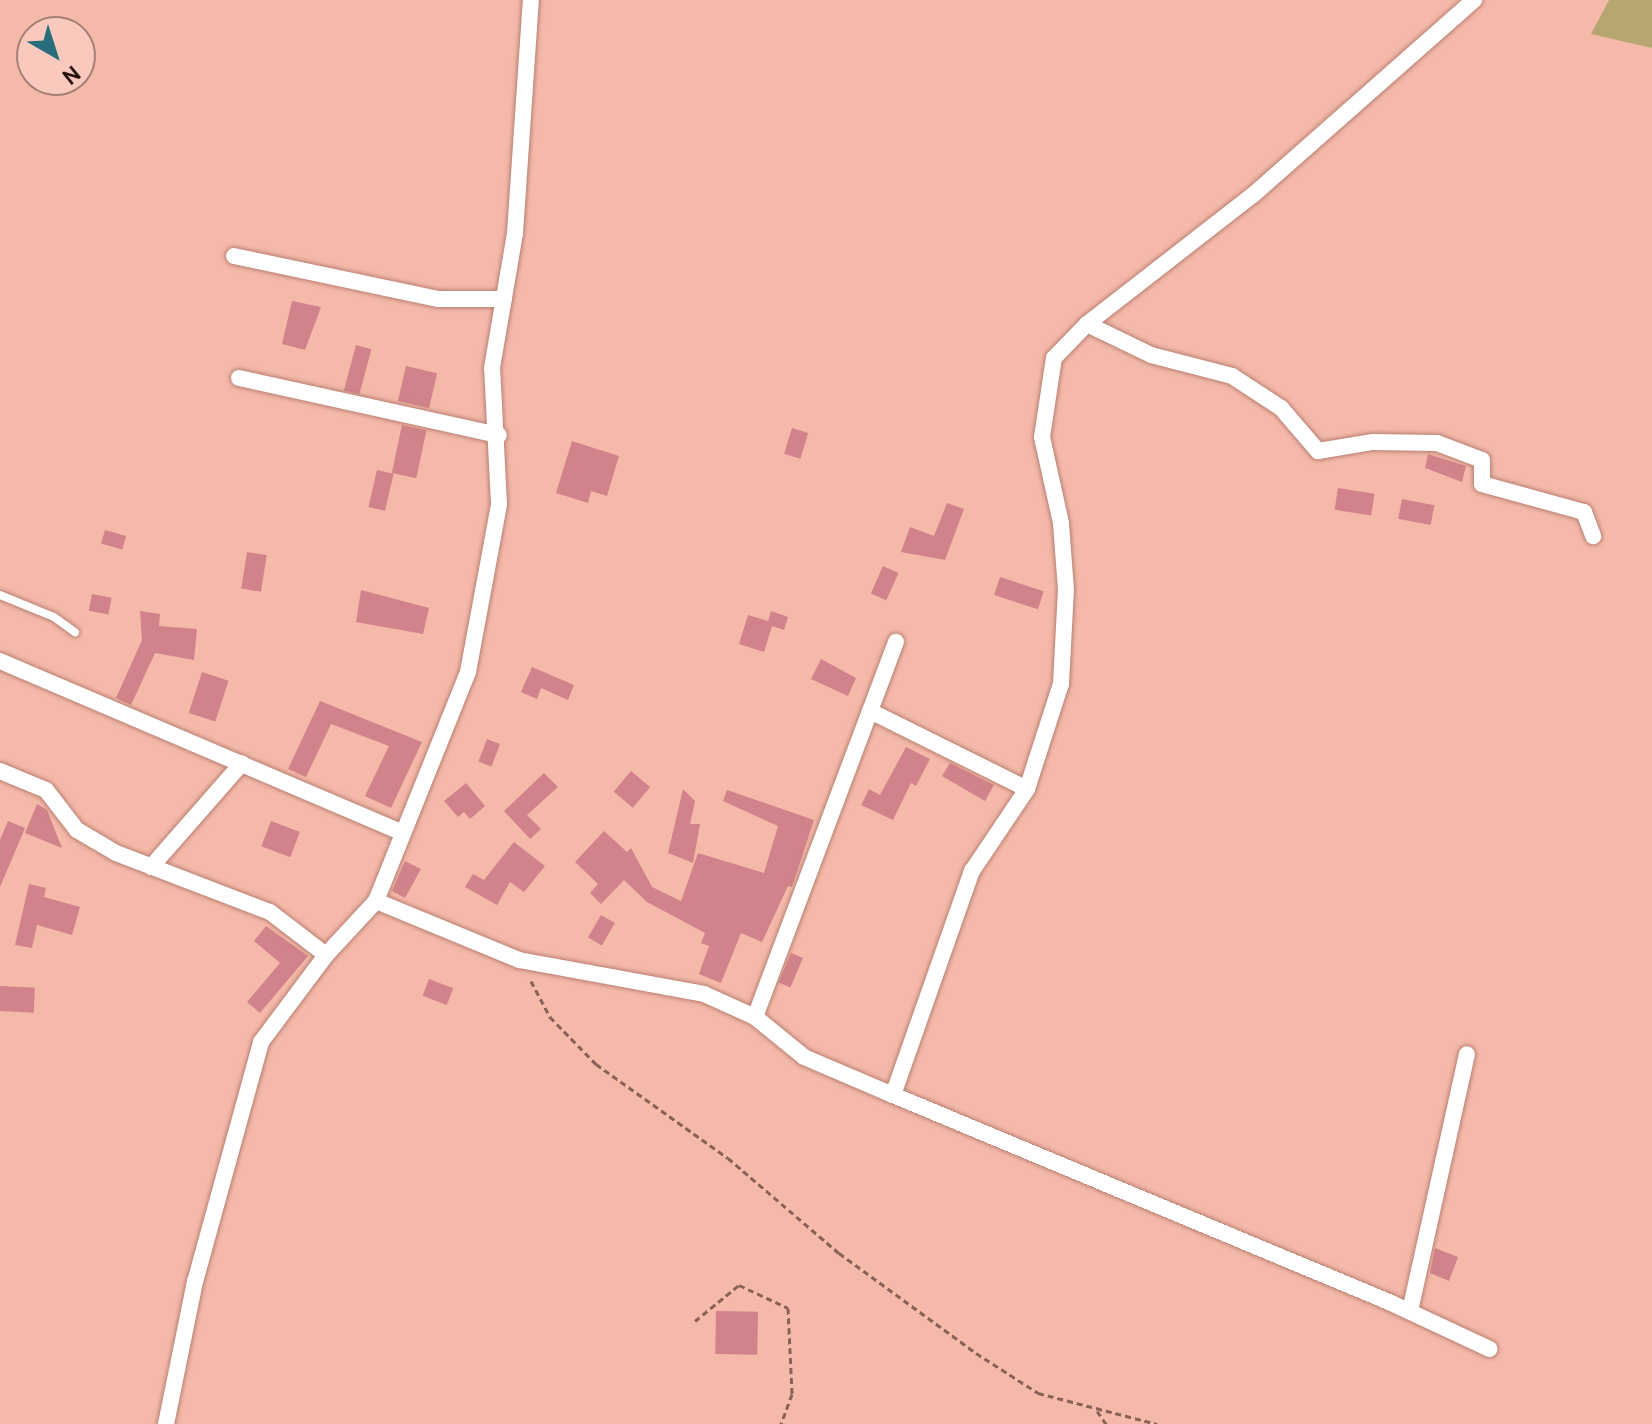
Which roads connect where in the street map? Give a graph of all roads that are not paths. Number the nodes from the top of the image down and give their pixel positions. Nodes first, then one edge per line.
1 (531, 0) edge
2 (1474, 0) edge
3 (234, 256) dead end
4 (504, 299) junction
5 (1087, 324) junction
6 (239, 378) dead end
7 (499, 435) junction
8 (1593, 536) dead end
9 (0, 595) edge
10 (75, 632) dead end
11 (896, 642) dead end
12 (0, 661) edge
13 (870, 711) junction
14 (242, 763) junction
15 (0, 771) edge
16 (1027, 789) junction
17 (403, 833) junction
18 (151, 867) junction
19 (376, 901) junction
20 (326, 955) junction
21 (755, 1017) junction
22 (1467, 1054) dead end
23 (893, 1095) junction
24 (1410, 1311) junction
25 (1490, 1349) dead end
26 (166, 1424) edge

1 - 4 street
2 - 5 street
3 - 4 street
4 - 7 street
5 - 8 street
5 - 16 street
6 - 7 street
7 - 17 street
9 - 10 lane
11 - 13 street
12 - 14 street
13 - 16 street
13 - 21 street
14 - 17 street
14 - 18 street
15 - 18 street
16 - 23 street
17 - 19 street
18 - 20 street
19 - 20 street
19 - 21 street
20 - 26 street
21 - 23 street
22 - 24 street
23 - 24 street
24 - 25 street

